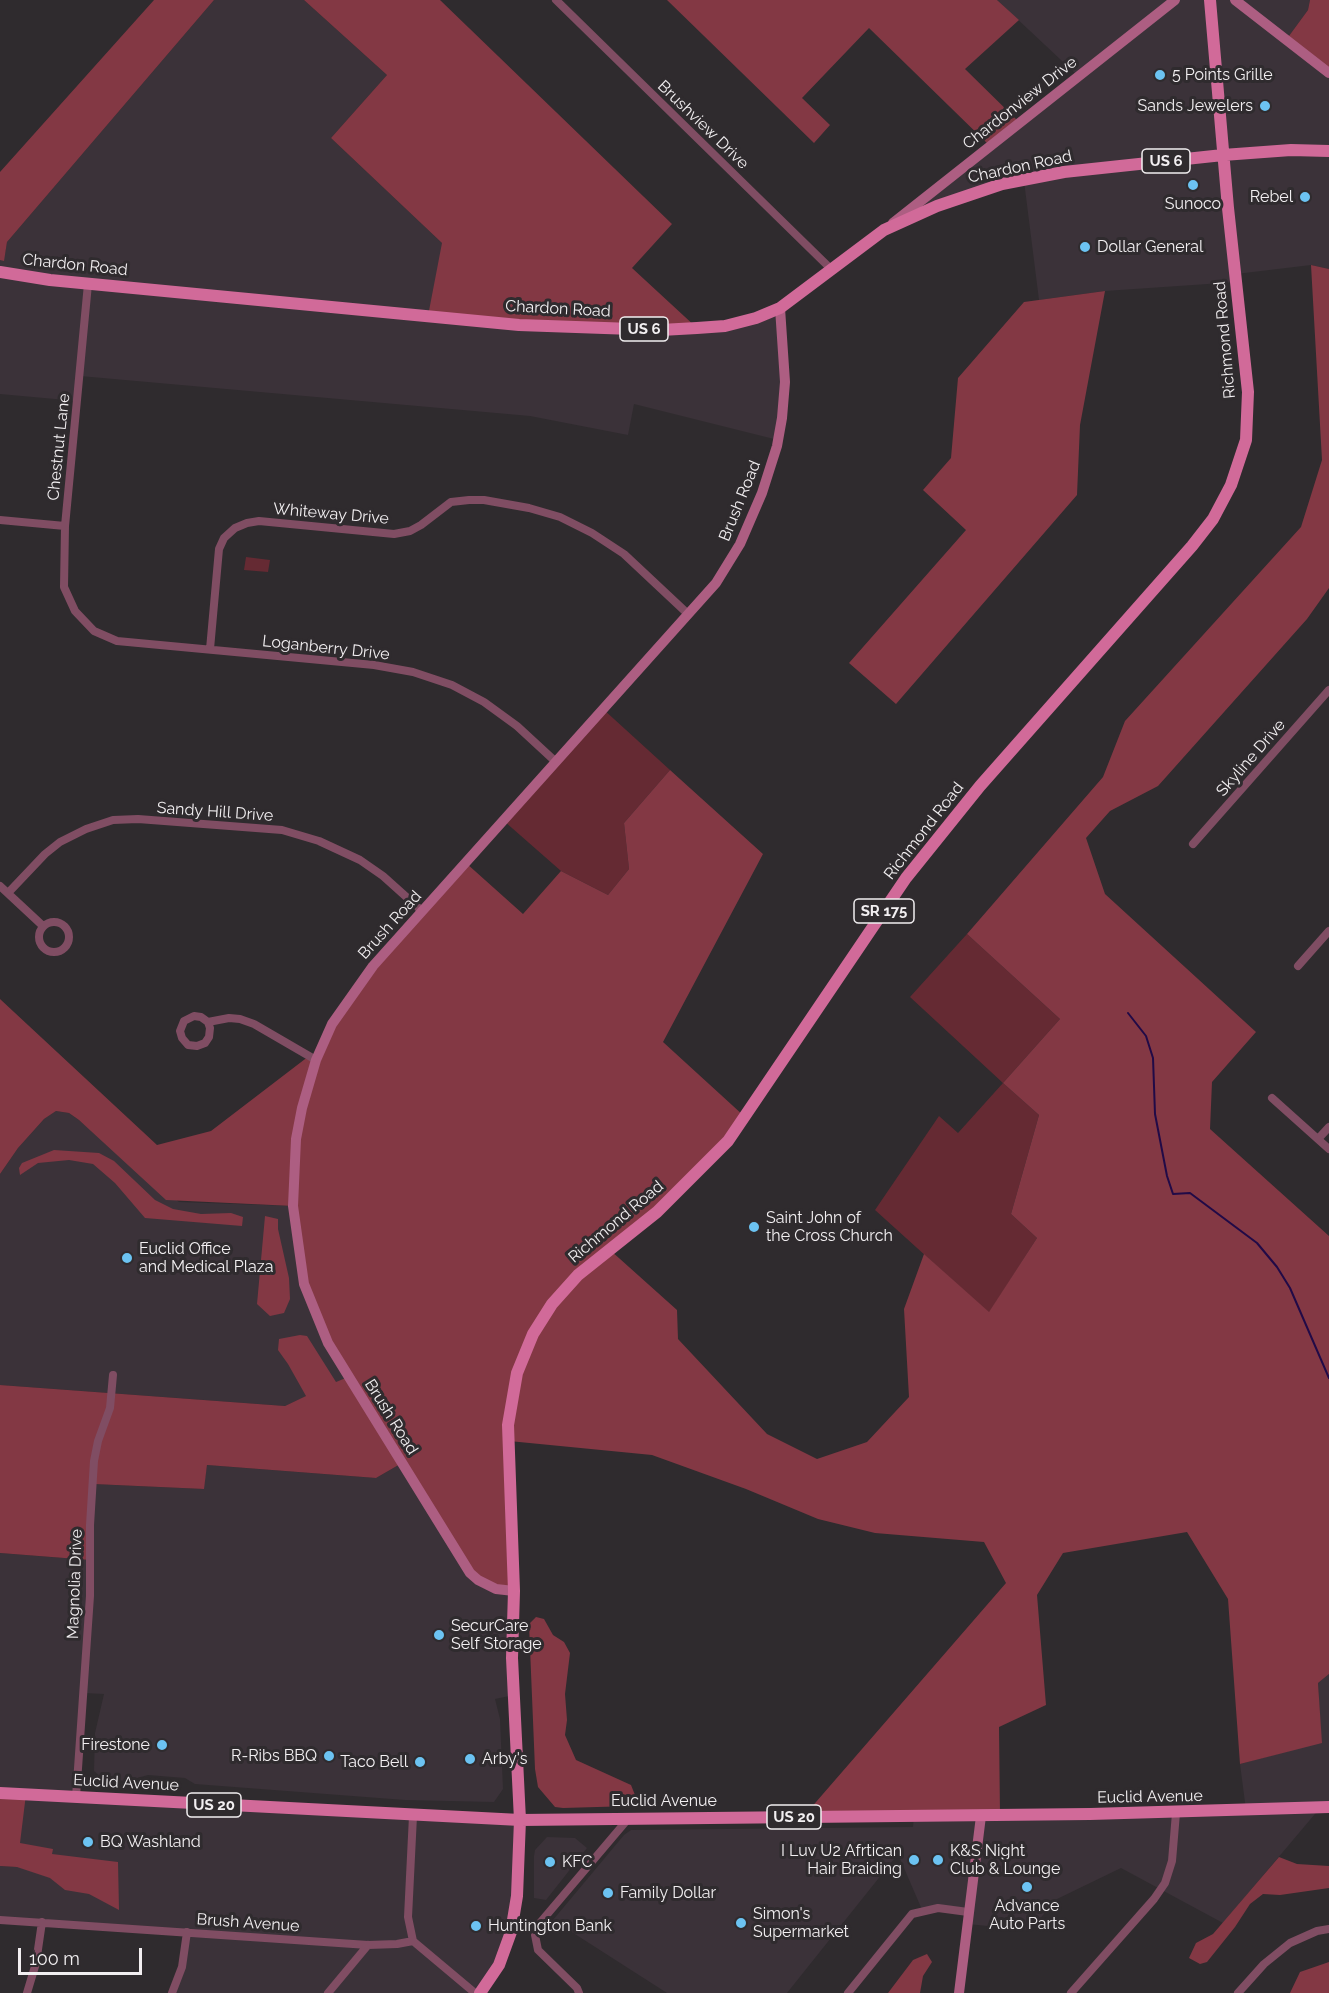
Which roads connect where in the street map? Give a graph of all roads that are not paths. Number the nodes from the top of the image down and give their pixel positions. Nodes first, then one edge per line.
1 (556, 0) edge
2 (1175, 0) edge
3 (1210, 0) edge
4 (1235, 0) edge
5 (1329, 73) edge
6 (1329, 151) edge
7 (1223, 155) junction
8 (884, 230) junction
9 (831, 269) junction
10 (0, 272) edge
11 (88, 284) junction
12 (780, 308) junction
13 (0, 520) edge
14 (65, 526) junction
15 (75, 611) joint
16 (688, 614) junction
17 (210, 649) junction
18 (1329, 690) edge
19 (556, 762) junction
20 (1193, 844) dead end
21 (0, 886) edge
22 (8, 893) junction
23 (422, 911) junction
24 (43, 926) junction
25 (1329, 931) edge
26 (1298, 966) dead end
27 (208, 1023) junction
28 (316, 1060) junction
29 (1272, 1098) dead end
30 (1329, 1127) edge
31 (1318, 1139) junction
32 (1329, 1149) edge
33 (113, 1375) dead end
34 (514, 1591) junction
35 (0, 1793) edge
36 (76, 1797) junction
37 (1329, 1807) edge
38 (1176, 1813) junction
39 (413, 1816) junction
40 (981, 1816) junction
41 (629, 1818) junction
42 (520, 1820) junction
43 (968, 1912) junction
44 (0, 1920) edge
45 (42, 1922) junction
46 (1329, 1929) edge
47 (187, 1932) junction
48 (413, 1941) junction
49 (368, 1945) junction
50 (27, 1993) edge
51 (172, 1993) edge
52 (328, 1993) edge
53 (475, 1993) edge
54 (480, 1993) edge
55 (579, 1993) edge
56 (848, 1993) edge
57 (959, 1993) edge
58 (1071, 1993) edge
59 (1238, 1993) edge

1 - 9 street, Brushview Drive
2 - 8 street, Chardonview Drive
3 - 7 main road, Richmond Road / SR 175
4 - 5 street
6 - 7 main road, Chardon Road / US 6
7 - 8 main road, Chardon Road / US 6
7 - 34 main road, Richmond Road / SR 175
8 - 9 main road, Chardon Road / US 6
9 - 12 main road, Chardon Road / US 6
10 - 11 main road, Chardon Road / US 6
11 - 12 main road, Chardon Road / US 6
11 - 14 street, Chestnut Lane
12 - 16 street, Brush Road
13 - 14 street
14 - 15 street, Chestnut Lane
15 - 17 street, Loganberry Drive
16 - 17 street, Whiteway Drive
16 - 19 street, Brush Road
17 - 19 street, Loganberry Drive
18 - 20 street, Skyline Drive
19 - 23 street, Brush Road
21 - 22 street
22 - 23 street, Sandy Hill Drive
22 - 24 street
23 - 28 street, Brush Road
24 - 24 street
25 - 26 street
27 - 27 street
27 - 28 street
28 - 34 street, Brush Road
29 - 31 street
30 - 31 street
31 - 32 street
33 - 36 street, Magnolia Drive
34 - 42 main road, Richmond Road / SR 175
35 - 36 main road, Euclid Avenue / US 20
36 - 39 main road, Euclid Avenue / US 20
37 - 38 main road, Euclid Avenue / US 20
38 - 40 main road, Euclid Avenue / US 20
38 - 58 street
39 - 42 main road, Euclid Avenue / US 20
39 - 48 street
40 - 41 main road, Euclid Avenue / US 20
40 - 43 street
41 - 42 main road, Euclid Avenue / US 20
41 - 55 street
42 - 54 main road, SR 175
43 - 56 street
43 - 57 street
44 - 45 street, Brush Avenue
45 - 47 street, Brush Avenue
45 - 50 street
46 - 59 street
47 - 49 street, Brush Avenue
47 - 51 street
48 - 49 street, Brush Avenue
48 - 53 street
49 - 52 street

